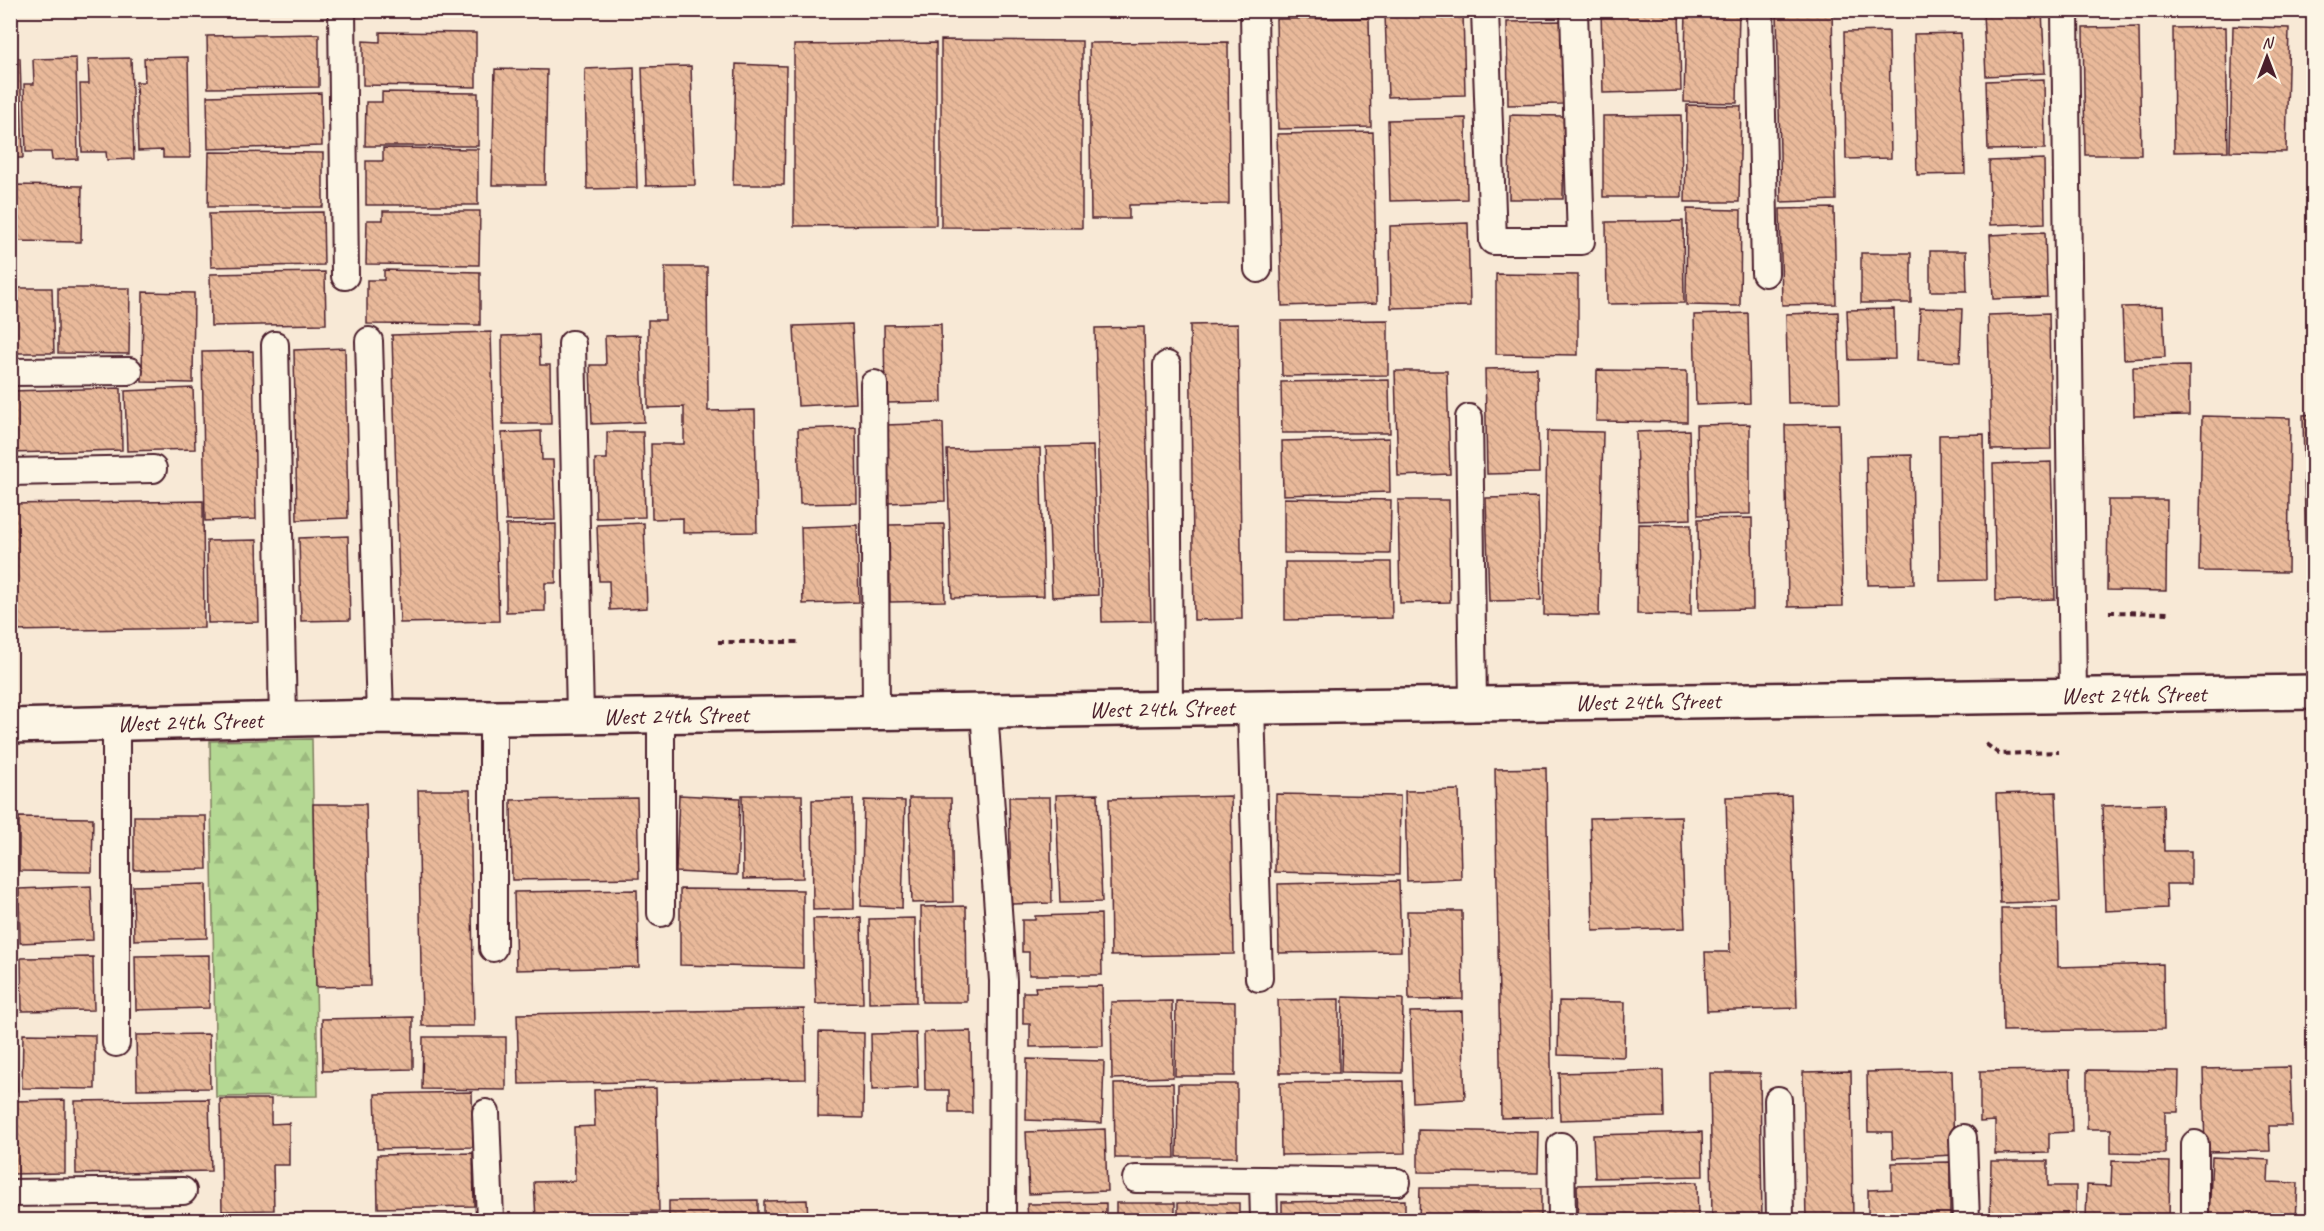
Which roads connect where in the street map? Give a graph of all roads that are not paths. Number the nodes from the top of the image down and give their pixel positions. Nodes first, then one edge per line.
1 (342, 10) edge
2 (1254, 10) edge
3 (1485, 10) edge
4 (1574, 10) edge
5 (1760, 10) edge
6 (2065, 10) edge
7 (1258, 269) dead end
8 (1765, 273) dead end
9 (345, 276) dead end
10 (369, 341) dead end
11 (572, 344) dead end
12 (274, 345) dead end
13 (1167, 364) dead end
14 (129, 370) dead end
15 (10, 372) edge
16 (874, 384) dead end
17 (1469, 418) dead end
18 (153, 469) dead end
19 (10, 472) edge
20 (2313, 692) edge
21 (2073, 695) junction
22 (1473, 703) junction
23 (1251, 706) junction
24 (1169, 707) junction
25 (984, 710) junction
26 (876, 711) junction
27 (661, 715) junction
28 (580, 716) junction
29 (380, 717) junction
30 (493, 718) junction
31 (283, 719) junction
32 (116, 724) junction
33 (10, 726) edge
34 (661, 913) dead end
35 (493, 948) dead end
36 (1259, 978) dead end
37 (116, 1043) dead end
38 (1778, 1100) dead end
39 (486, 1113) dead end
40 (1963, 1138) dead end
41 (2195, 1143) dead end
42 (1561, 1146) dead end
43 (1136, 1179) dead end
44 (1263, 1180) junction
45 (1397, 1182) dead end
46 (183, 1191) dead end
47 (10, 1193) edge
48 (490, 1221) edge
49 (1002, 1221) edge
50 (1264, 1221) edge
51 (1562, 1221) edge
52 (1780, 1221) edge
53 (1966, 1221) edge
54 (2195, 1221) edge

1 - 9 lane
2 - 7 lane
3 - 4 lane
5 - 8 lane
6 - 21 lane
10 - 29 lane
11 - 28 lane
12 - 31 lane
13 - 24 lane
14 - 15 lane
16 - 26 lane
17 - 22 lane
18 - 19 lane
20 - 21 street, West 24th Street
21 - 22 street, West 24th Street
22 - 23 street, West 24th Street
23 - 24 street, West 24th Street
23 - 36 lane
24 - 25 street, West 24th Street
25 - 26 street, West 24th Street
25 - 49 lane
26 - 27 street, West 24th Street
27 - 28 street, West 24th Street
27 - 34 lane
28 - 30 street, West 24th Street
29 - 30 street, West 24th Street
29 - 31 street, West 24th Street
30 - 35 lane
31 - 32 street, West 24th Street
32 - 33 street, West 24th Street
32 - 37 lane
38 - 52 lane
39 - 48 lane
40 - 53 lane
41 - 54 lane
42 - 51 lane
43 - 44 lane
44 - 45 lane
44 - 50 lane
46 - 47 lane

